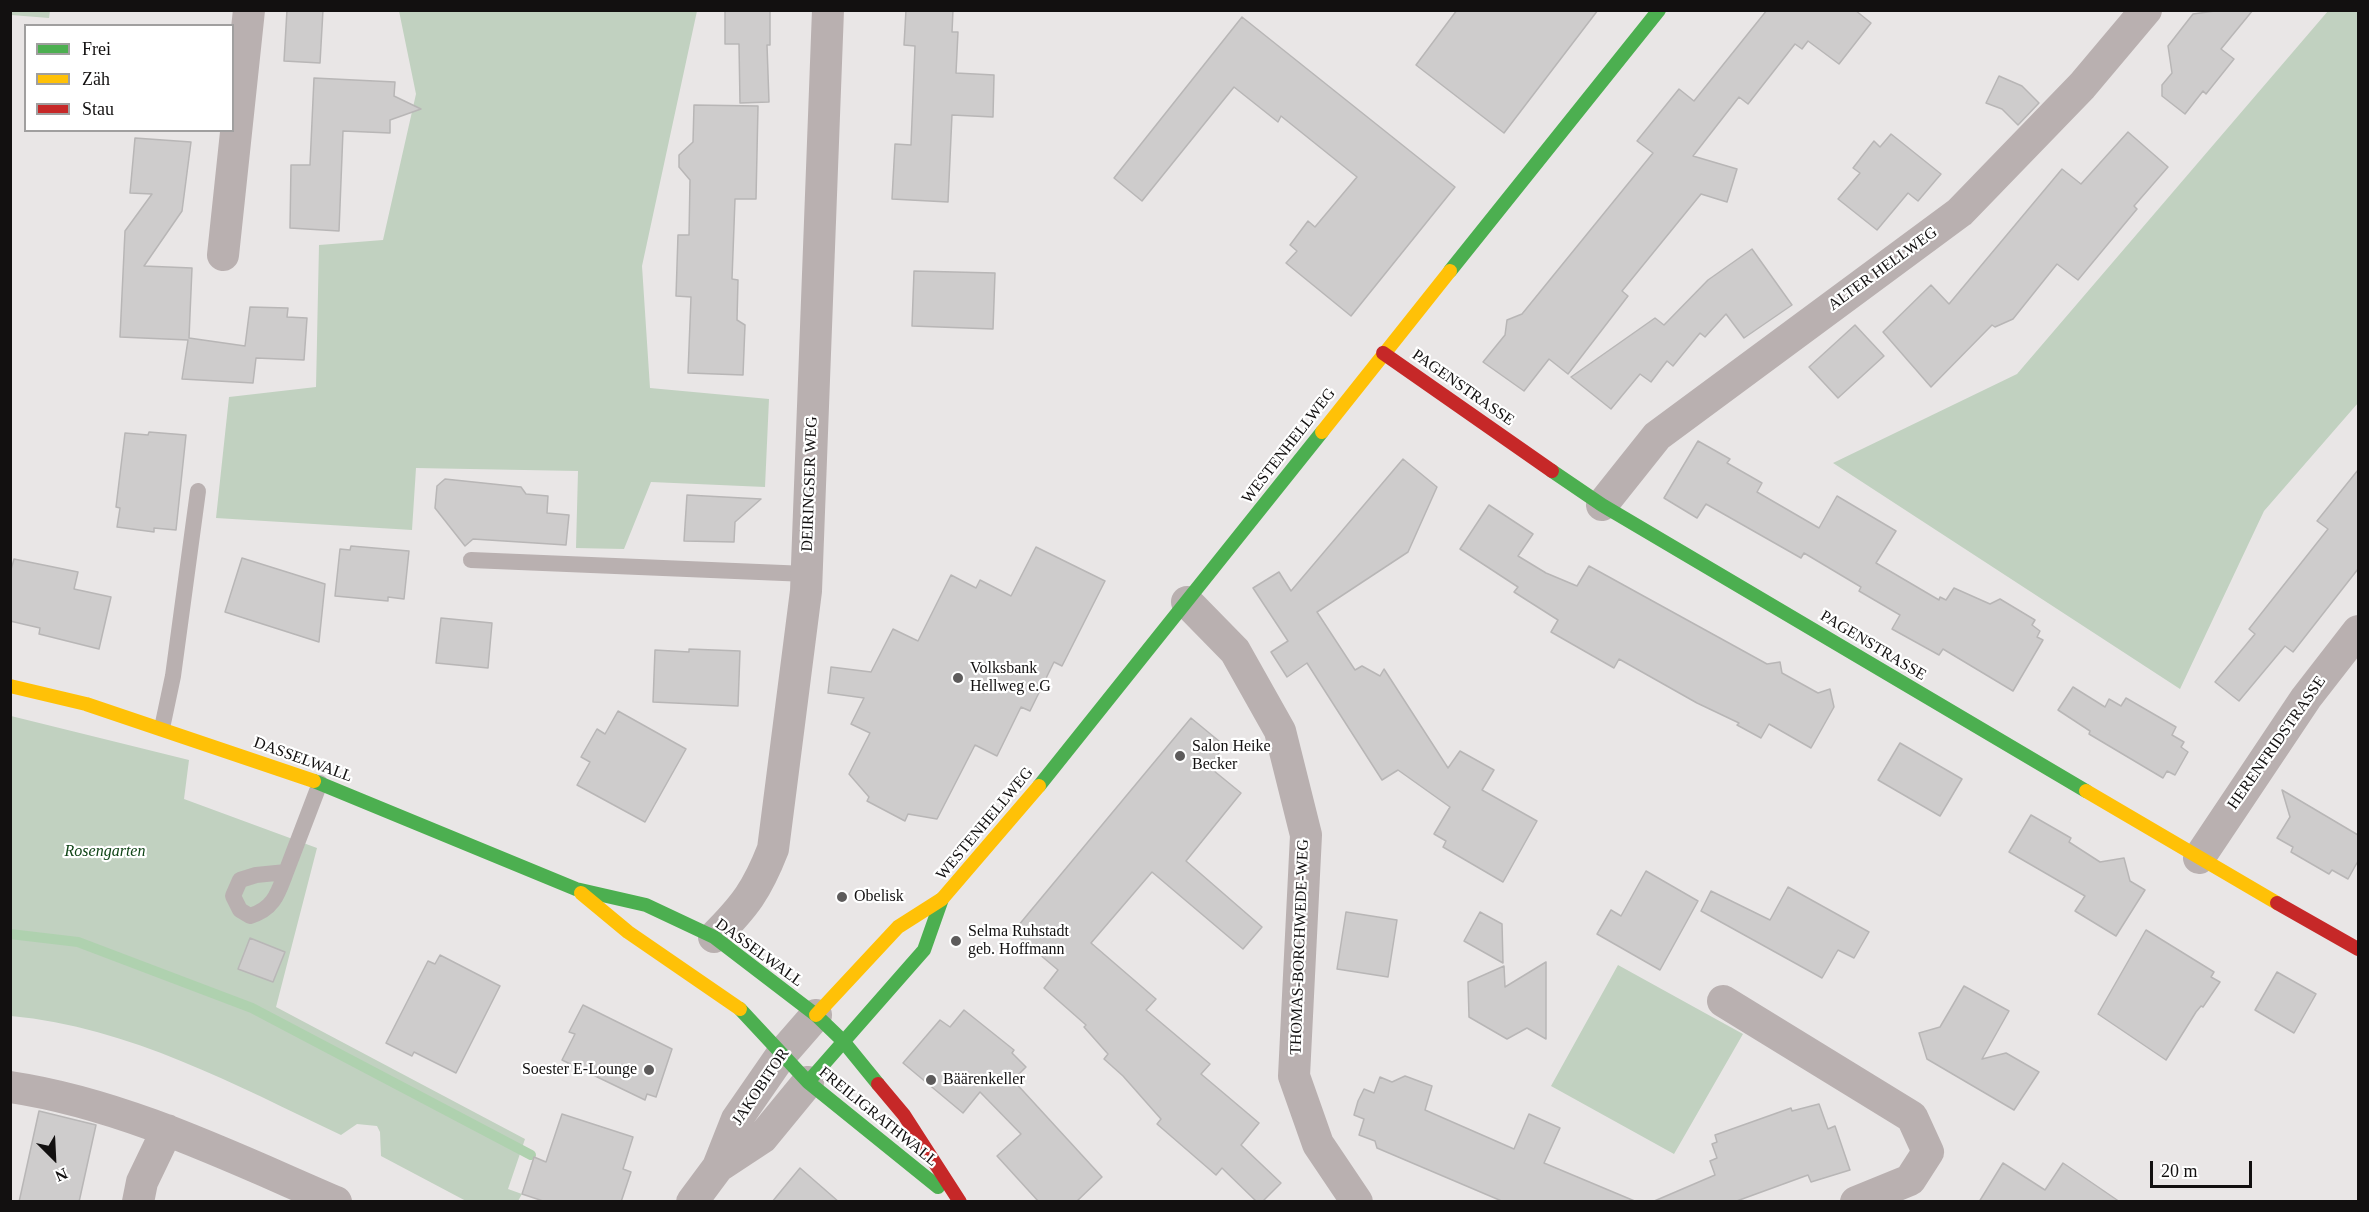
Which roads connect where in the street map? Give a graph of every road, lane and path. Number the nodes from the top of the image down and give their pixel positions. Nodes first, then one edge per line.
1 (249, 10) edge
2 (828, 10) edge
3 (1659, 10) edge
4 (2146, 10) edge
5 (223, 255) dead end
6 (1383, 353) junction
7 (198, 491) dead end
8 (1602, 505) junction
9 (471, 560) dead end
10 (807, 574) junction
11 (1188, 602) junction
12 (2358, 631) edge
13 (10, 686) edge
14 (162, 728) junction
15 (320, 783) junction
16 (2199, 858) junction
17 (286, 872) dead end
18 (576, 889) junction
19 (942, 900) junction
20 (714, 937) junction
21 (2358, 949) edge
22 (1723, 1001) dead end
23 (816, 1015) junction
24 (843, 1041) junction
25 (782, 1054) junction
26 (808, 1082) junction
27 (10, 1087) edge
28 (167, 1130) junction
29 (717, 1167) junction
30 (138, 1202) edge
31 (336, 1202) edge
32 (692, 1202) edge
33 (958, 1202) edge
34 (1357, 1202) edge
35 (1856, 1202) edge

1 - 5 street
2 - 10 street, DEIRINGSER WEG
3 - 6 street, WESTENHELLWEG
4 - 8 street, ALTER HELLWEG
6 - 8 street, PAGENSTRASSE
6 - 11 street, WESTENHELLWEG
7 - 14 lane
8 - 16 street, PAGENSTRASSE
9 - 10 lane
10 - 20 street, DEIRINGSER WEG
11 - 19 street, WESTENHELLWEG
11 - 34 street, THOMAS-BORCHWEDE-WEG
12 - 16 street, HERENFRIDSTRASSE
13 - 14 street, DASSELWALL
14 - 15 street, DASSELWALL
15 - 17 lane
15 - 18 street, DASSELWALL
16 - 21 street, PAGENSTRASSE
18 - 20 street, DASSELWALL
18 - 25 street, DASSELWALL
19 - 23 street, WESTENHELLWEG
19 - 24 street, WESTENHELLWEG
20 - 23 street, DASSELWALL
22 - 35 street
23 - 24 street, DASSELWALL
23 - 25 street, JAKOBITOR
24 - 26 street, WESTENHELLWEG
24 - 33 street, FREILIGRATHWALL
25 - 26 street, FREILIGRATHWALL
25 - 29 street, JAKOBITOR
26 - 29 street, JAKOBITOR
26 - 33 street, FREILIGRATHWALL
27 - 28 street
28 - 30 street
28 - 31 street
29 - 32 street, JAKOBITOR

